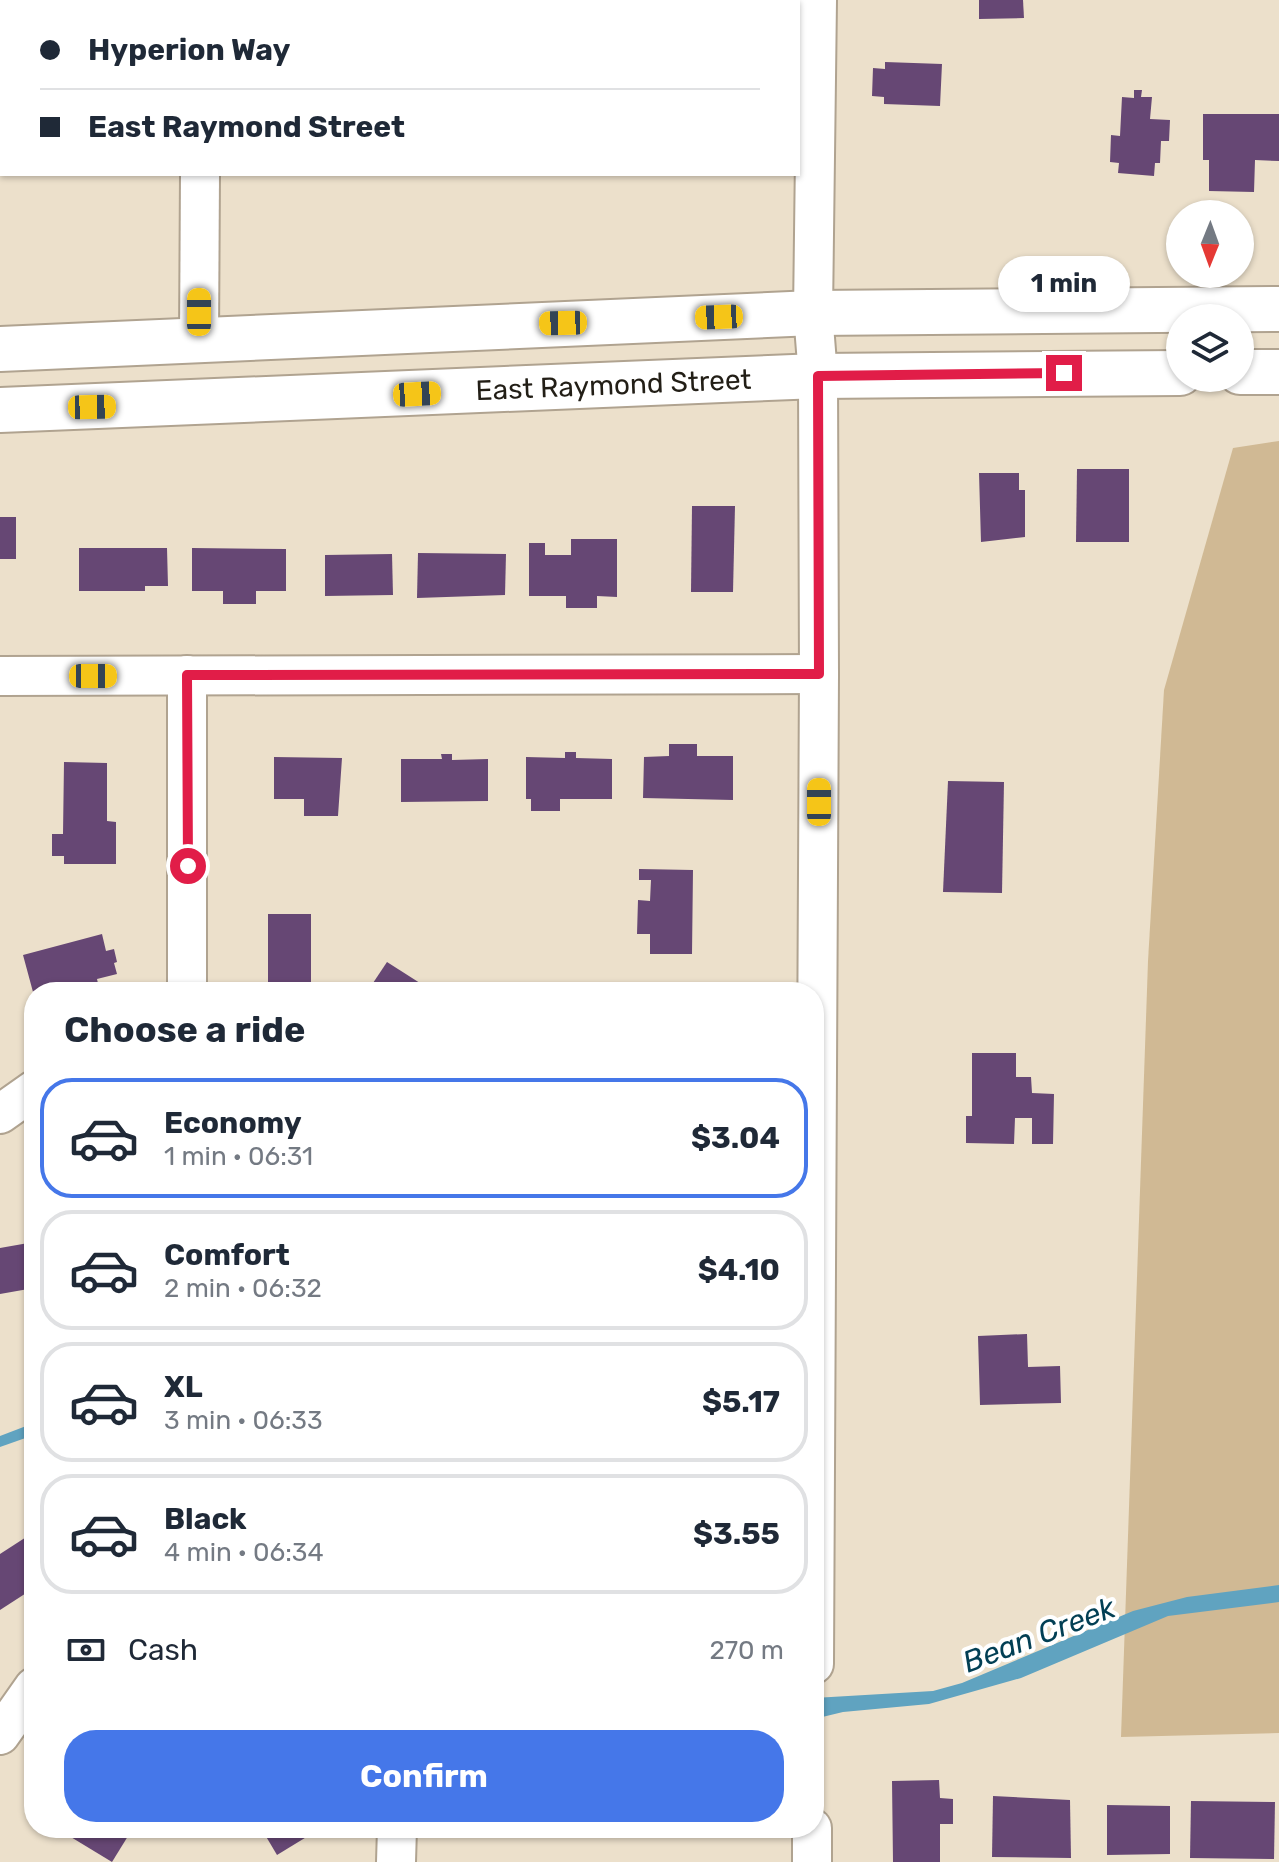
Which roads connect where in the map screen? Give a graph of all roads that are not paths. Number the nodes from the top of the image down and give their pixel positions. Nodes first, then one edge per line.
1 (817, 0) edge
2 (200, 176) edge
3 (1279, 309) edge
4 (813, 313) junction
5 (199, 340) junction
6 (0, 349) edge
7 (1254, 372) edge
8 (1279, 372) edge
9 (1166, 373) edge
10 (818, 376) junction
11 (0, 410) edge
12 (819, 674) junction
13 (187, 675) junction
14 (0, 676) edge
15 (187, 982) edge
16 (817, 982) edge
17 (24, 1097) edge
18 (0, 1114) edge
19 (24, 1701) edge
20 (0, 1735) edge
21 (397, 1838) edge
22 (812, 1838) edge
23 (396, 1862) edge
24 (812, 1862) edge

1 - 4 street
2 - 5 street
3 - 4 main road
4 - 5 main road
4 - 10 street
5 - 6 main road
7 - 8 main road
9 - 10 main road, East Raymond Street
10 - 11 main road, East Raymond Street
10 - 12 street
12 - 13 street
12 - 16 street
13 - 14 street
13 - 15 street
17 - 18 street
19 - 20 street
21 - 23 street
22 - 24 street

